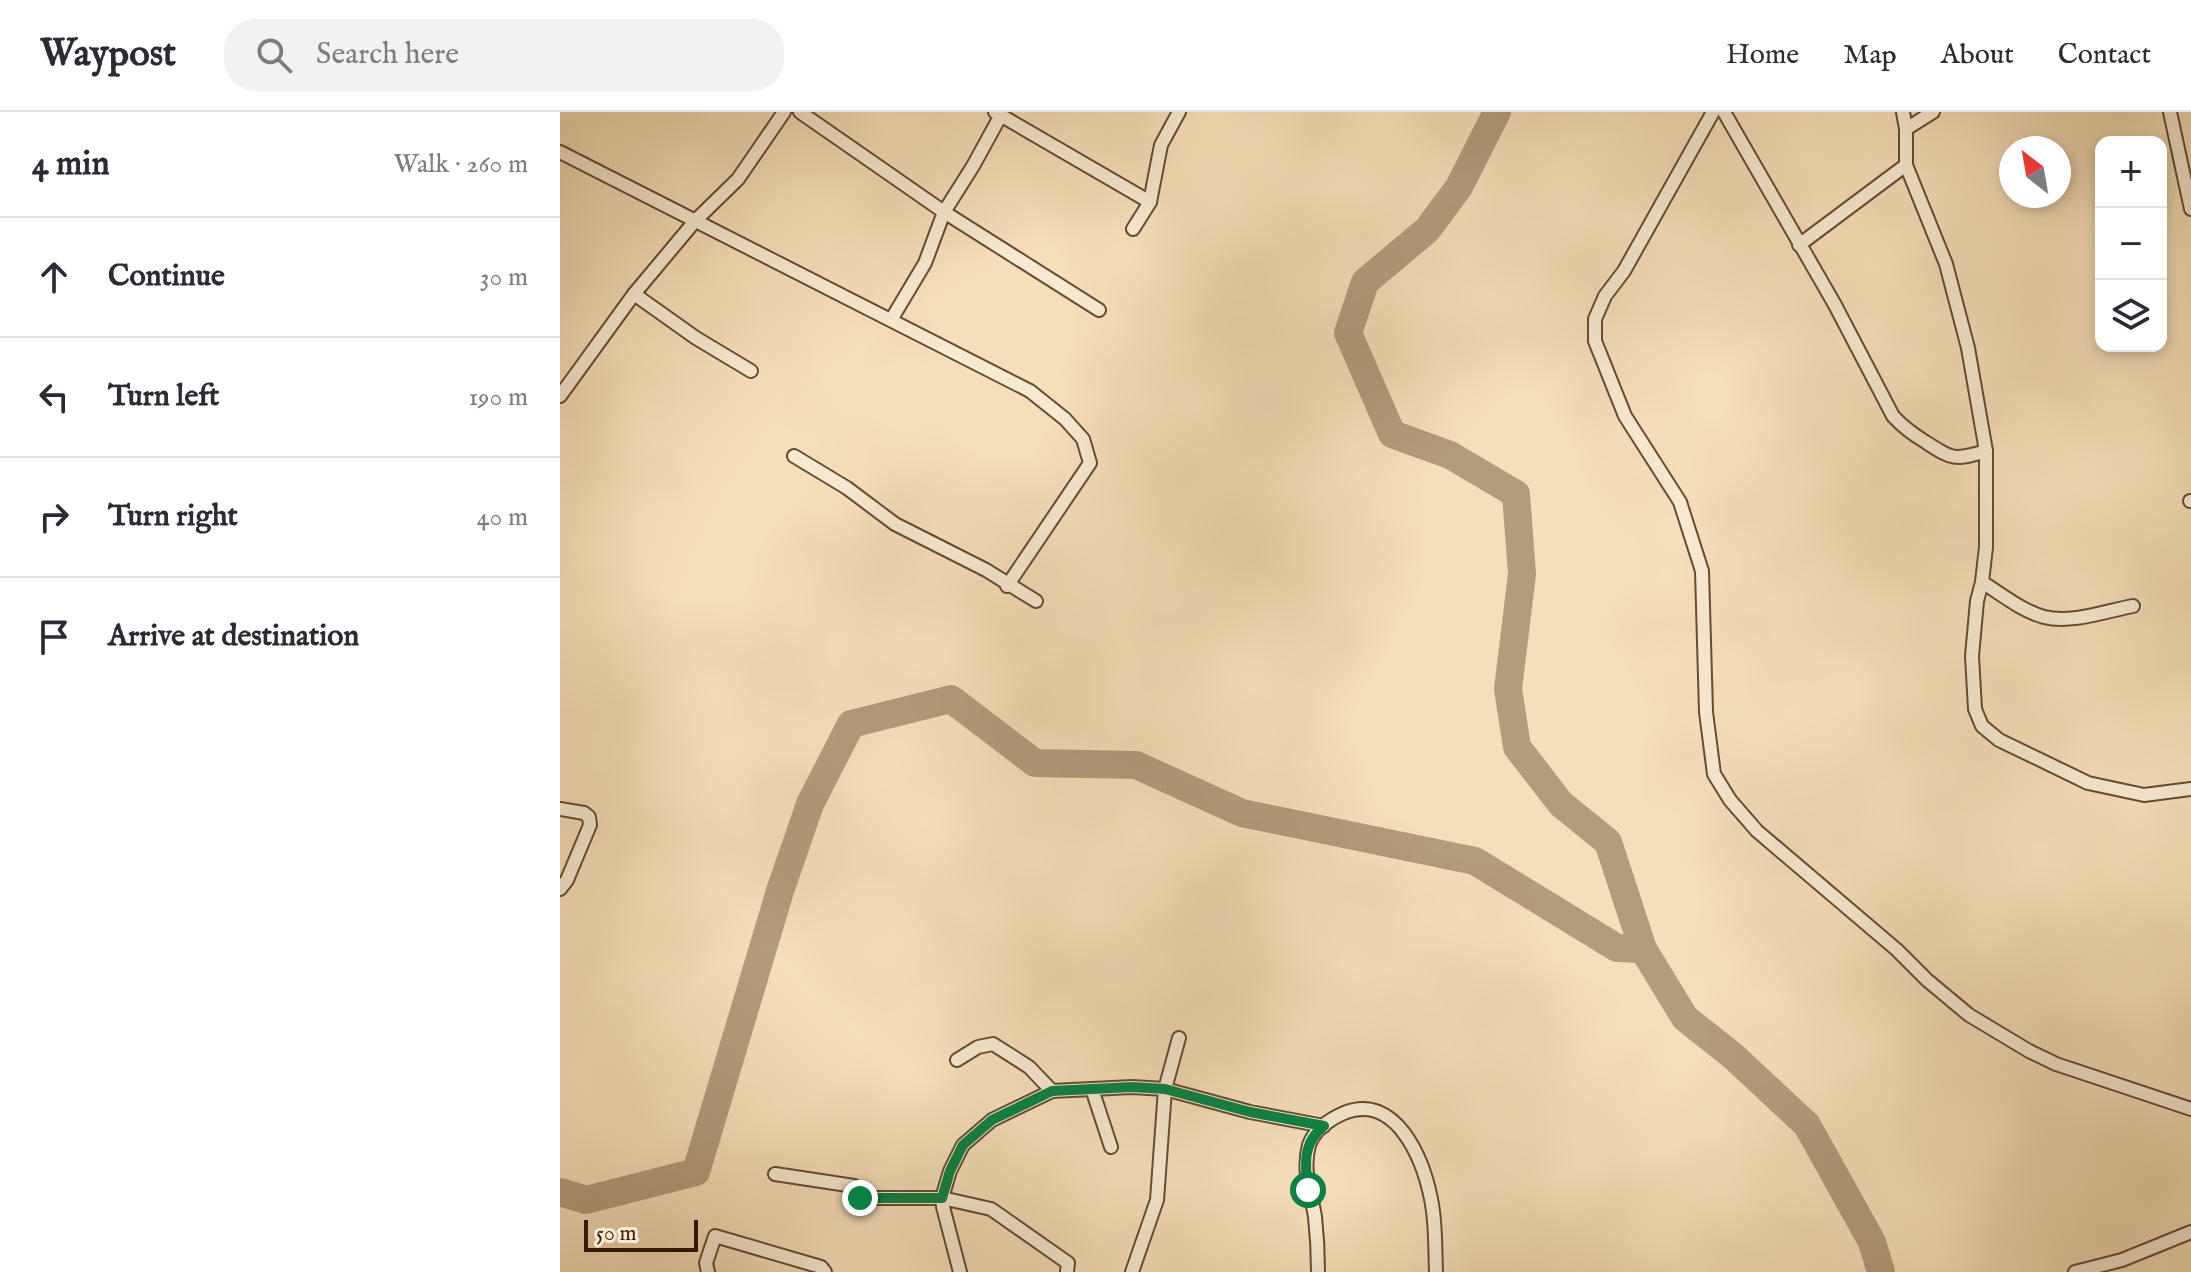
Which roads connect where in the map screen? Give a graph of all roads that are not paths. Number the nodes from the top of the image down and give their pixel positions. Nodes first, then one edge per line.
1 (784, 112) edge
2 (800, 112) edge
3 (1179, 112) edge
4 (1713, 112) edge
5 (1724, 112) edge
6 (1903, 112) edge
7 (1933, 112) edge
8 (2170, 112) edge
9 (998, 113) edge
10 (1906, 129) junction
11 (560, 152) edge
12 (1906, 165) junction
13 (2186, 165) edge
14 (1150, 202) junction
15 (2191, 209) edge
16 (944, 212) junction
17 (695, 221) junction
18 (1133, 229) dead end
19 (1799, 245) junction
20 (634, 294) junction
21 (1099, 310) dead end
22 (891, 320) junction
23 (751, 371) dead end
24 (560, 396) edge
25 (1986, 451) junction
26 (794, 456) dead end
27 (1982, 582) junction
28 (1007, 586) junction
29 (1036, 601) dead end
30 (2133, 606) dead end
31 (2191, 789) edge
32 (560, 809) edge
33 (560, 889) edge
34 (1179, 1038) dead end
35 (957, 1060) dead end
36 (1092, 1089) junction
37 (1165, 1089) junction
38 (1052, 1091) junction
39 (2191, 1109) edge
40 (1324, 1126) junction
41 (1111, 1147) dead end
42 (775, 1174) dead end
43 (942, 1198) junction
44 (2191, 1232) edge
45 (708, 1272) edge
46 (825, 1272) edge
47 (960, 1272) edge
48 (1067, 1272) edge
49 (1132, 1272) edge
50 (1318, 1272) edge
51 (1436, 1272) edge
52 (2075, 1272) edge

1 - 17 street
2 - 16 street
3 - 14 street
4 - 39 street
5 - 19 street
6 - 10 street
7 - 10 street
8 - 13 street
9 - 14 street
9 - 16 street
10 - 12 street
11 - 17 street
12 - 19 street
12 - 25 street
13 - 15 street
14 - 18 street
16 - 21 street
16 - 22 street
17 - 20 street
17 - 22 street
19 - 25 street
20 - 23 street
20 - 24 street
22 - 28 street
25 - 27 street
26 - 28 street
27 - 30 street
27 - 31 street
28 - 29 street
32 - 33 street
34 - 37 street
35 - 38 street
36 - 37 street
36 - 38 street
36 - 41 street
37 - 40 street
37 - 49 street
38 - 43 street
40 - 50 street
40 - 51 street
42 - 43 street
43 - 47 street
43 - 48 street
44 - 52 street
45 - 46 street

